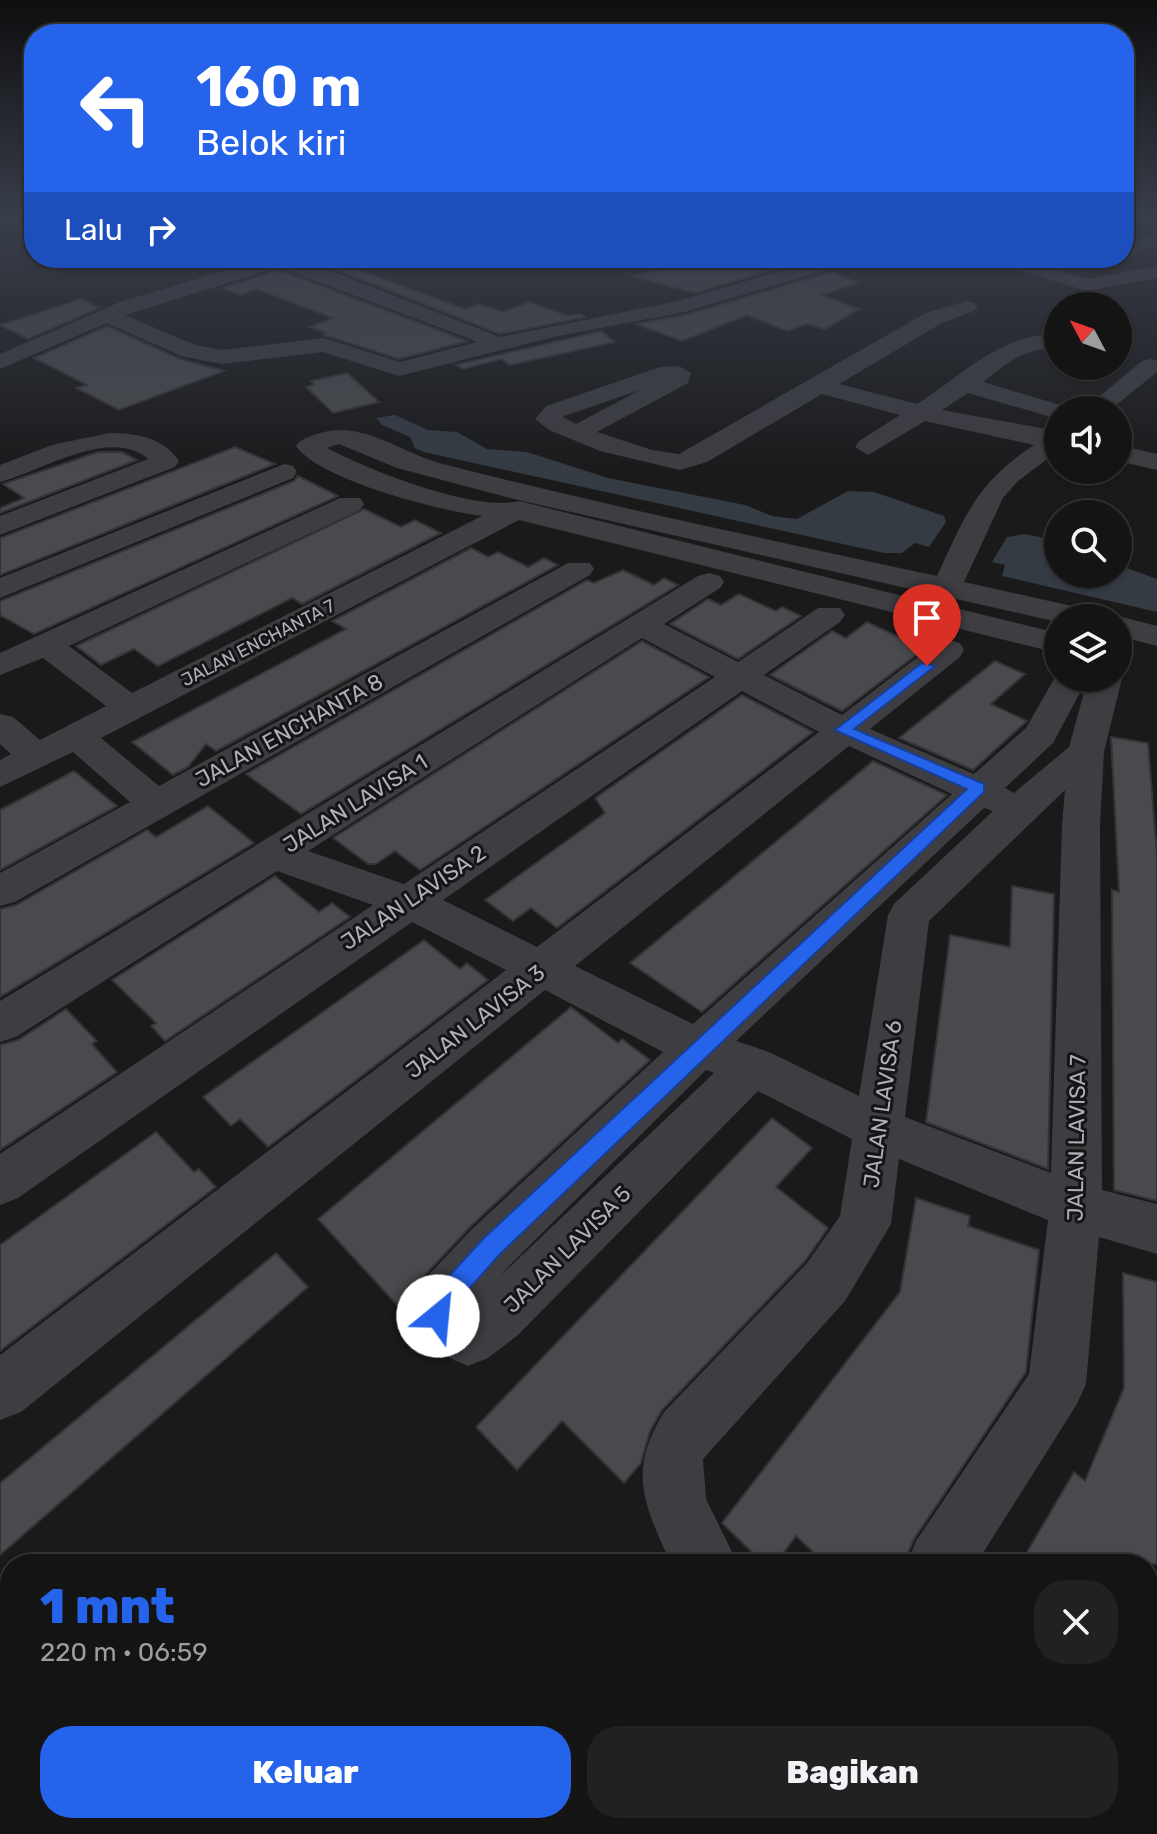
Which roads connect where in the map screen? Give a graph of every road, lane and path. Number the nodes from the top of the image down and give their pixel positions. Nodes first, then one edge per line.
1 (146, 302) edge
2 (394, 302) edge
3 (699, 302) edge
4 (967, 307) dead end
5 (106, 314) junction
6 (1044, 342) edge
7 (497, 344) junction
8 (1132, 361) edge
9 (0, 362) edge
10 (965, 384) junction
11 (817, 385) junction
12 (1129, 396) edge
13 (1044, 408) edge
14 (921, 413) junction
15 (577, 433) dead end
16 (1044, 438) edge
17 (868, 447) dead end
18 (1044, 450) edge
19 (1132, 456) edge
20 (1157, 462) edge
21 (4, 468) edge
22 (284, 472) dead end
23 (1026, 498) dead end
24 (519, 502) junction
25 (350, 504) dead end
26 (977, 523) junction
27 (0, 526) edge
28 (579, 569) dead end
29 (709, 582) dead end
30 (949, 588) junction
31 (0, 589) edge
32 (1044, 609) edge
33 (829, 615) dead end
34 (641, 625) junction
35 (1132, 630) edge
36 (940, 631) junction
37 (1157, 636) edge
38 (1044, 642) edge
39 (46, 644) junction
40 (1132, 659) edge
41 (2, 661) edge
42 (1157, 665) edge
43 (738, 675) junction
44 (1063, 692) edge
45 (1101, 692) edge
46 (124, 703) junction
47 (843, 730) junction
48 (76, 736) junction
49 (15, 746) edge
50 (1086, 752) junction
51 (0, 775) edge
52 (998, 799) junction
53 (157, 804) junction
54 (1081, 825) junction
55 (273, 854) junction
56 (0, 891) edge
57 (408, 901) junction
58 (543, 968) junction
59 (0, 1024) edge
60 (698, 1048) junction
61 (752, 1066) junction
62 (877, 1128) junction
63 (0, 1182) edge
64 (1076, 1207) junction
65 (1157, 1229) edge
66 (0, 1391) edge
67 (701, 1554) edge
68 (946, 1554) edge

1 - 5 street
2 - 7 street
3 - 7 street
4 - 11 street
5 - 7 street
5 - 9 street
6 - 10 street
8 - 12 street
10 - 13 street
10 - 14 street
11 - 14 street
11 - 15 street
14 - 16 street
14 - 17 street
18 - 26 street, JALAN LAVISA 3
19 - 20 street
21 - 27 street
22 - 31 street
23 - 26 street
24 - 24 street
24 - 30 street
24 - 36 street
24 - 46 street, JALAN ENCHANTA 7
25 - 39 street
26 - 30 street, JALAN LAVISA 3
28 - 53 street, JALAN ENCHANTA 8
29 - 34 street, JALAN LAVISA 1
30 - 32 street
30 - 36 street, JALAN LAVISA 3
33 - 43 street, JALAN LAVISA 2
34 - 43 street
34 - 55 street, JALAN LAVISA 1
35 - 37 street
36 - 38 street
36 - 47 street, JALAN LAVISA 3
39 - 41 street
39 - 46 street
40 - 42 street
43 - 47 street
43 - 57 street, JALAN LAVISA 2
44 - 52 street, JALAN LAVISA 5
45 - 50 street, JALAN LAVISA 7
46 - 48 street, JALAN ENCHANTA 7
46 - 49 street, JALAN ENCHANTA 7
47 - 52 street
47 - 58 street, JALAN LAVISA 3
48 - 49 street, JALAN ENCHANTA 7
48 - 53 street
49 - 51 street, JALAN ENCHANTA 7
50 - 52 street, JALAN LAVISA 6
50 - 54 street, JALAN LAVISA 7
52 - 54 street
52 - 60 street, JALAN LAVISA 5
52 - 62 street, JALAN LAVISA 6
53 - 56 street, JALAN ENCHANTA 8
54 - 64 street, JALAN LAVISA 7
55 - 57 street
55 - 59 street, JALAN LAVISA 1
57 - 58 street
57 - 63 street, JALAN LAVISA 2
58 - 60 street
58 - 66 street, JALAN LAVISA 3
60 - 61 street
60 - 61 street, JALAN LAVISA 5
61 - 62 street
62 - 64 street
62 - 67 street, JALAN LAVISA 6
64 - 65 street
64 - 68 street, JALAN LAVISA 7

